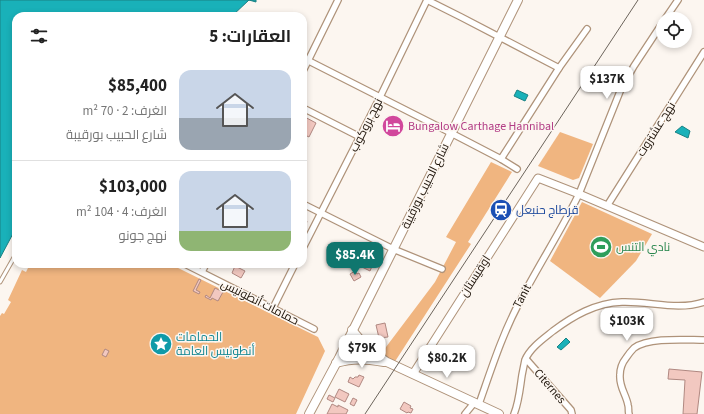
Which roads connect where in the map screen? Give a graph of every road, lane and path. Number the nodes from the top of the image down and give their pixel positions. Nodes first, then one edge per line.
1 (338, 0) edge
2 (427, 0) edge
3 (518, 0) edge
4 (678, 0) edge
5 (670, 12) edge
6 (587, 29) dead end
7 (656, 33) edge
8 (499, 38) junction
9 (704, 52) edge
10 (307, 57) edge
11 (307, 60) edge
12 (559, 68) junction
13 (380, 97) junction
14 (307, 110) edge
15 (451, 133) junction
16 (360, 137) junction
17 (501, 159) junction
18 (517, 169) dead end
19 (579, 194) junction
20 (307, 206) edge
21 (607, 206) junction
22 (321, 213) junction
23 (307, 240) edge
24 (704, 247) edge
25 (394, 249) junction
26 (12, 261) edge
27 (194, 268) edge
28 (204, 268) edge
29 (293, 268) edge
30 (442, 269) dead end
31 (202, 272) junction
32 (0, 282) edge
33 (704, 302) edge
34 (273, 308) junction
35 (314, 329) dead end
36 (352, 330) junction
37 (704, 340) edge
38 (526, 359) junction
39 (387, 362) junction
40 (336, 363) junction
41 (413, 374) junction
42 (477, 404) junction
43 (309, 414) edge
44 (465, 414) edge
45 (499, 414) edge
46 (514, 414) edge
47 (572, 414) edge
48 (629, 414) edge

1 - 10 street
2 - 8 street
2 - 13 street, نهج بروكوب
3 - 8 main road, شارع الحبيب بورقيبة
4 - 5 street
6 - 12 street
7 - 19 street, Tanit
8 - 12 street
8 - 15 main road, شارع الحبيب بورقيبة
9 - 21 street, نهج عشتروت
11 - 13 street
12 - 17 street
13 - 15 street
13 - 16 street, نهج بروكوب
14 - 16 street
15 - 17 street
15 - 25 main road, شارع الحبيب بورقيبة
16 - 22 street, نهج بروكوب
17 - 18 street
19 - 21 street
19 - 41 street, اوقيستان
19 - 42 street, Tanit
20 - 22 street
21 - 24 street
22 - 23 street, نهج بروكوب
22 - 25 street
25 - 30 street
25 - 36 main road, شارع الحبيب بورقيبة
26 - 32 lane
27 - 31 street, حمامات أنطونيس
28 - 31 street
29 - 34 street
31 - 34 street, حمامات أنطونيس
33 - 38 street
34 - 35 street, حمامات أنطونيس
36 - 39 main road
36 - 40 main road, شارع الحبيب بورقيبة
37 - 48 street
38 - 46 street
38 - 47 street, Citernes
39 - 40 main road
39 - 41 main road
40 - 43 main road, شارع الحبيب بورقيبة
41 - 42 main road
42 - 44 street, Tanit
42 - 45 main road

